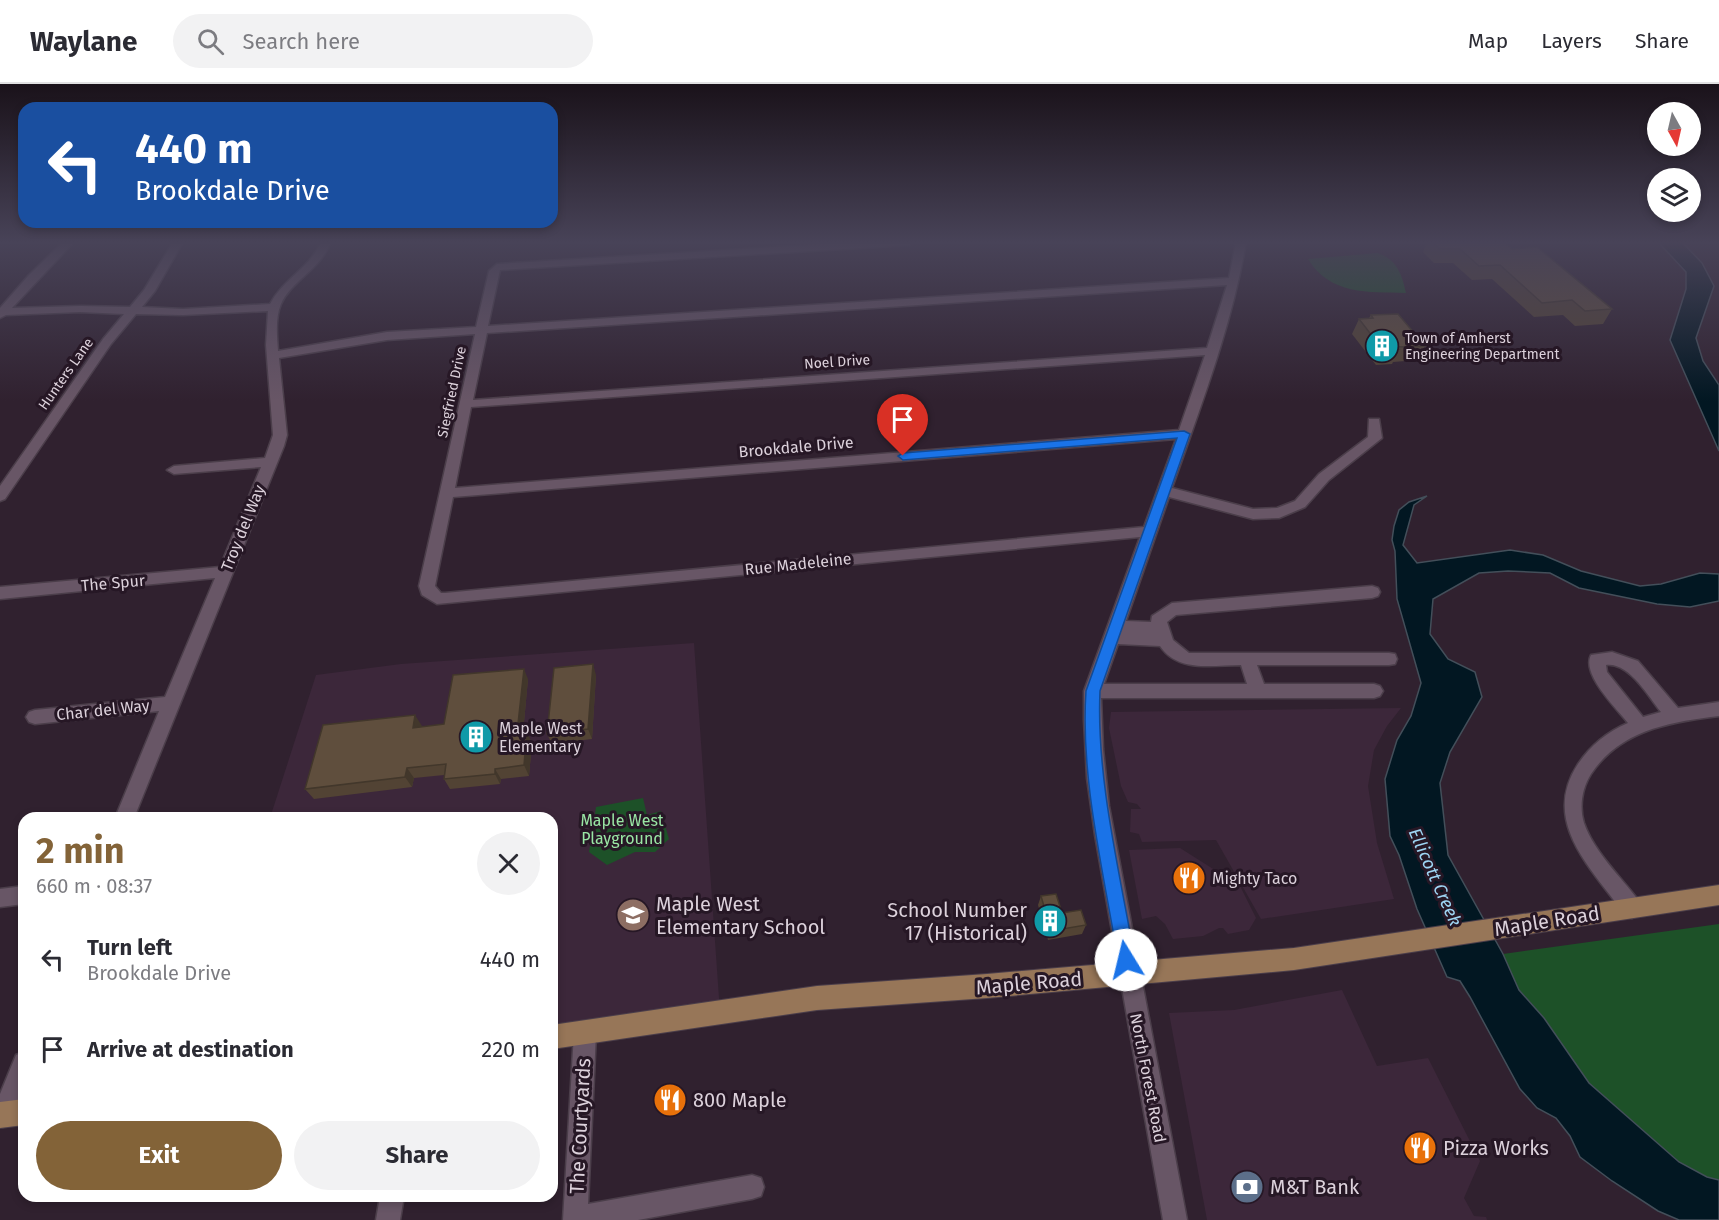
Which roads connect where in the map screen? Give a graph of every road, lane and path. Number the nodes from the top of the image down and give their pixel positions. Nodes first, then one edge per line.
1 (17, 295) edge
2 (146, 295) edge
3 (281, 295) edge
4 (489, 295) edge
5 (1018, 295) edge
6 (1229, 295) edge
7 (274, 307) junction
8 (134, 310) junction
9 (1, 313) edge
10 (481, 330) junction
11 (1212, 351) junction
12 (274, 355) junction
13 (465, 404) junction
14 (1374, 422) dead end
15 (1184, 434) junction
16 (270, 462) junction
17 (174, 470) dead end
18 (1164, 491) junction
19 (446, 493) junction
20 (0, 496) edge
21 (1150, 531) junction
22 (225, 572) junction
23 (1372, 592) dead end
24 (0, 593) edge
25 (445, 599) joint
26 (1115, 632) junction
27 (1162, 635) junction
28 (1389, 658) dead end
29 (1247, 659) junction
30 (1374, 690) dead end
31 (1093, 691) junction
32 (1258, 692) junction
33 (171, 703) junction
34 (1719, 709) edge
35 (1673, 714) junction
36 (35, 717) dead end
37 (1640, 726) junction
38 (126, 812) edge
39 (1719, 895) edge
40 (18, 896) edge
41 (0, 898) edge
42 (1632, 908) junction
43 (1129, 974) junction
44 (585, 1033) junction
45 (558, 1036) edge
46 (18, 1083) edge
47 (9, 1114) edge
48 (752, 1187) dead end
49 (391, 1202) edge
50 (388, 1220) edge
51 (575, 1220) edge
52 (1175, 1220) edge

1 - 9 street
2 - 8 street, Hunters Lane
3 - 7 street
4 - 10 street, Siegfried Drive
5 - 10 street
6 - 11 street, North Forest Road
7 - 8 street
7 - 12 street, Troy del Way
8 - 9 street
8 - 20 street, Hunters Lane
10 - 12 street
10 - 13 street, Siegfried Drive
11 - 13 street, Noel Drive
11 - 15 street, North Forest Road
12 - 16 street, Troy del Way
13 - 19 street, Siegfried Drive
14 - 18 street
15 - 18 street, North Forest Road
15 - 19 street, Brookdale Drive
16 - 17 street
16 - 22 street, Troy del Way
18 - 21 street, North Forest Road
19 - 25 street, Siegfried Drive
21 - 25 street, Rue Madeleine
21 - 26 street, North Forest Road
22 - 24 street, The Spur
22 - 33 street, Troy del Way
23 - 27 street
26 - 27 street
26 - 31 street, North Forest Road
27 - 29 street
28 - 29 street
29 - 32 street
30 - 32 street
31 - 32 street
31 - 43 street, North Forest Road
33 - 36 street, Char del Way
33 - 38 street, Troy del Way
34 - 35 street
35 - 37 street
35 - 37 street
37 - 42 street
39 - 42 main road, Maple Road
40 - 41 street
42 - 43 main road, Maple Road
43 - 44 main road, Maple Road
43 - 52 street, North Forest Road
44 - 45 main road, Maple Road
44 - 51 street, The Courtyards
46 - 47 street
48 - 51 street
49 - 50 street

